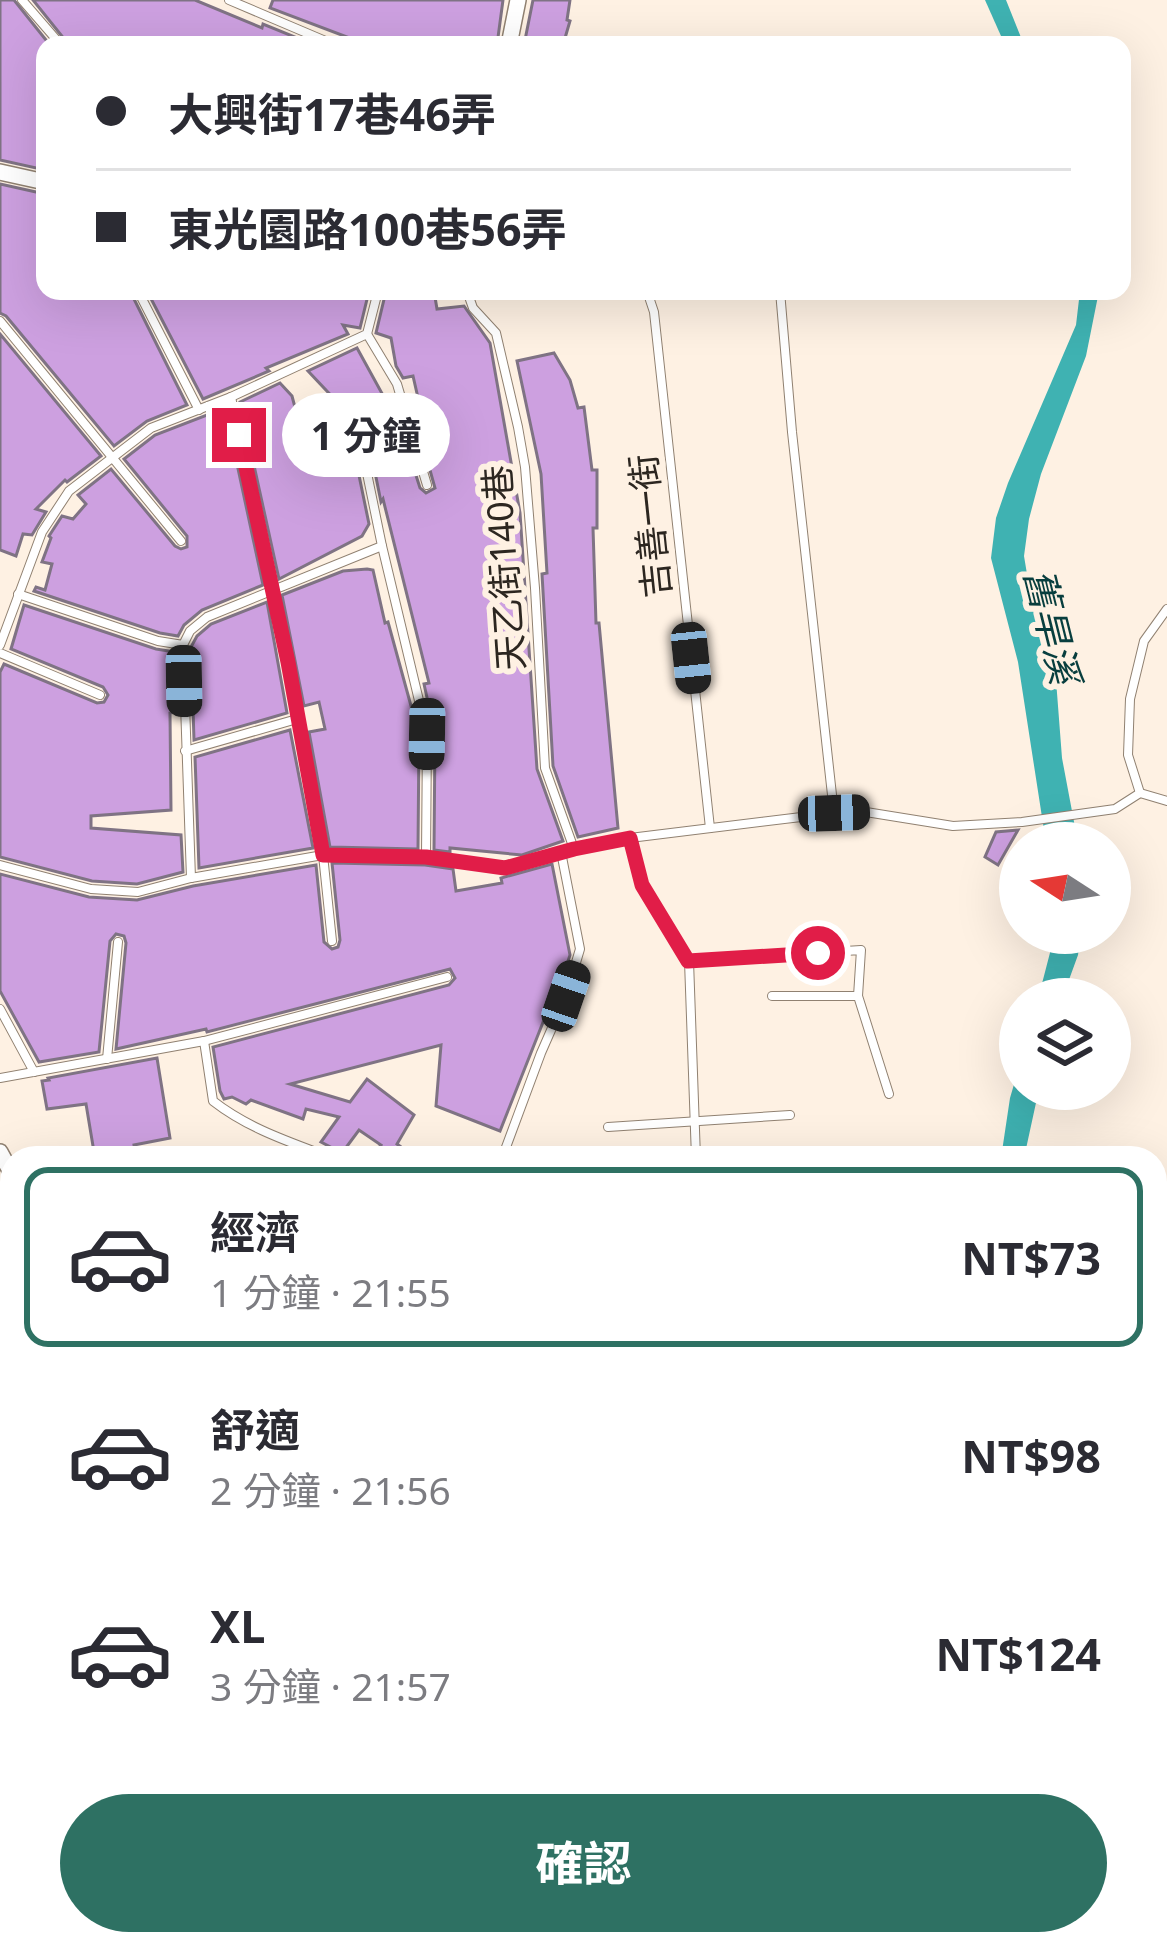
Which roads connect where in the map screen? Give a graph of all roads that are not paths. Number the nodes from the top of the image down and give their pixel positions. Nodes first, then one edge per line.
1 (22, 0) edge
2 (229, 0) edge
3 (518, 0) edge
4 (53, 36) edge
5 (314, 36) edge
6 (511, 36) edge
7 (0, 172) edge
8 (36, 180) edge
9 (143, 300) edge
10 (376, 300) edge
11 (470, 300) edge
12 (650, 300) edge
13 (781, 300) edge
14 (0, 321) edge
15 (367, 334) junction
16 (231, 397) junction
17 (199, 410) junction
18 (355, 415) dead end
19 (113, 458) junction
20 (427, 485) dead end
21 (181, 541) dead end
22 (382, 546) junction
23 (273, 589) junction
24 (17, 594) junction
25 (1167, 609) edge
26 (0, 645) edge
27 (183, 645) junction
28 (100, 695) dead end
29 (296, 718) junction
30 (185, 752) junction
31 (1140, 793) junction
32 (1167, 801) edge
33 (834, 813) junction
34 (710, 828) junction
35 (630, 838) junction
36 (574, 849) junction
37 (561, 852) junction
38 (323, 855) junction
39 (426, 857) junction
40 (0, 865) edge
41 (191, 878) junction
42 (332, 941) dead end
43 (118, 942) dead end
44 (688, 961) junction
45 (447, 977) dead end
46 (772, 996) dead end
47 (858, 996) junction
48 (0, 1009) edge
49 (204, 1041) junction
50 (107, 1059) junction
51 (34, 1072) junction
52 (0, 1078) edge
53 (889, 1094) dead end
54 (790, 1114) dead end
55 (693, 1121) junction
56 (608, 1127) dead end
57 (301, 1146) edge
58 (506, 1146) edge
59 (696, 1146) edge

1 - 4 lane
2 - 5 lane
3 - 6 street
7 - 8 street
9 - 17 lane
10 - 15 lane
11 - 36 lane, 天乙街140巷
12 - 34 lane, 吉善一街
13 - 33 lane
14 - 19 lane
15 - 16 lane
15 - 20 lane
16 - 17 lane
16 - 23 lane
17 - 19 lane
18 - 22 lane
19 - 21 lane
19 - 24 lane
22 - 23 lane
22 - 39 lane
23 - 27 lane
23 - 29 lane
24 - 26 lane
24 - 27 lane
25 - 31 lane
26 - 28 lane
27 - 30 lane
29 - 30 lane
29 - 38 lane
30 - 41 lane
31 - 32 lane
31 - 33 lane
33 - 34 lane
34 - 35 lane
35 - 36 lane
35 - 44 lane
36 - 37 lane
37 - 39 lane
37 - 58 lane
38 - 39 lane
38 - 41 lane
38 - 42 lane
40 - 41 lane
43 - 50 lane
44 - 47 lane
44 - 55 lane
45 - 49 lane
46 - 47 lane
47 - 53 lane
48 - 51 lane
49 - 50 lane
49 - 57 lane
50 - 51 lane
51 - 52 lane
54 - 55 lane
55 - 56 lane
55 - 59 lane

